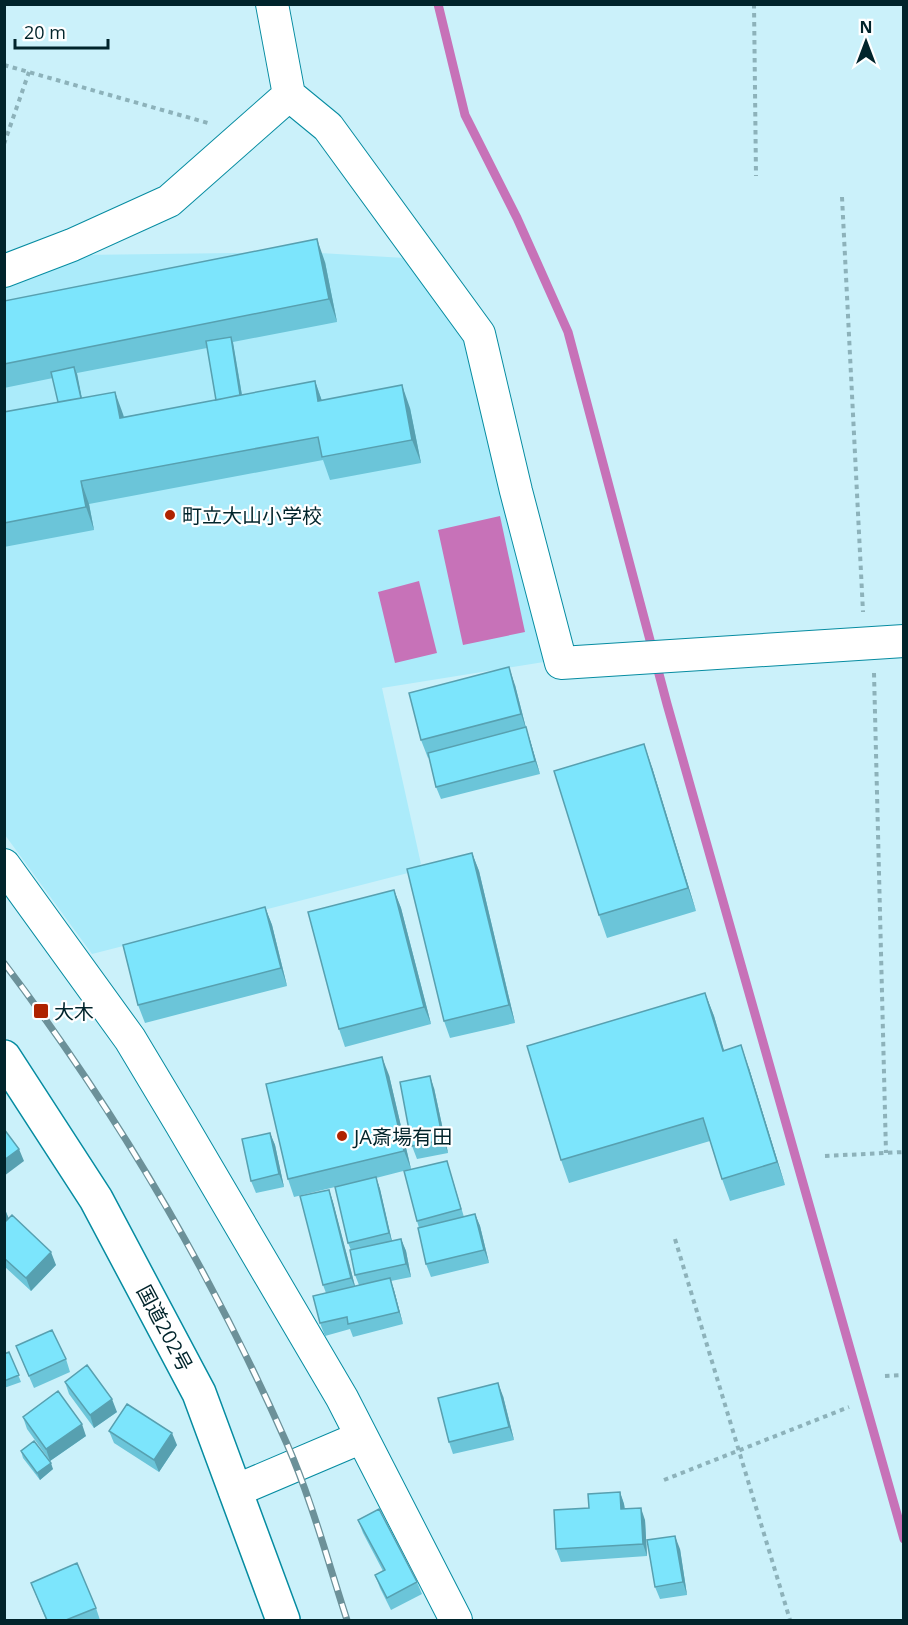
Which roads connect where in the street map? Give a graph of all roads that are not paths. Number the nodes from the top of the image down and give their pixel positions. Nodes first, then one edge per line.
1 (272, 4) edge
2 (289, 95) junction
3 (4, 271) edge
4 (903, 641) edge
5 (6, 869) edge
6 (4, 1057) edge
7 (362, 1437) junction
8 (235, 1491) junction
9 (283, 1620) edge
10 (456, 1620) edge

1 - 2 street
2 - 3 street
2 - 4 street
5 - 7 street
6 - 8 highway, 国道202号
7 - 8 street
7 - 10 street
8 - 9 highway, 国道202号

